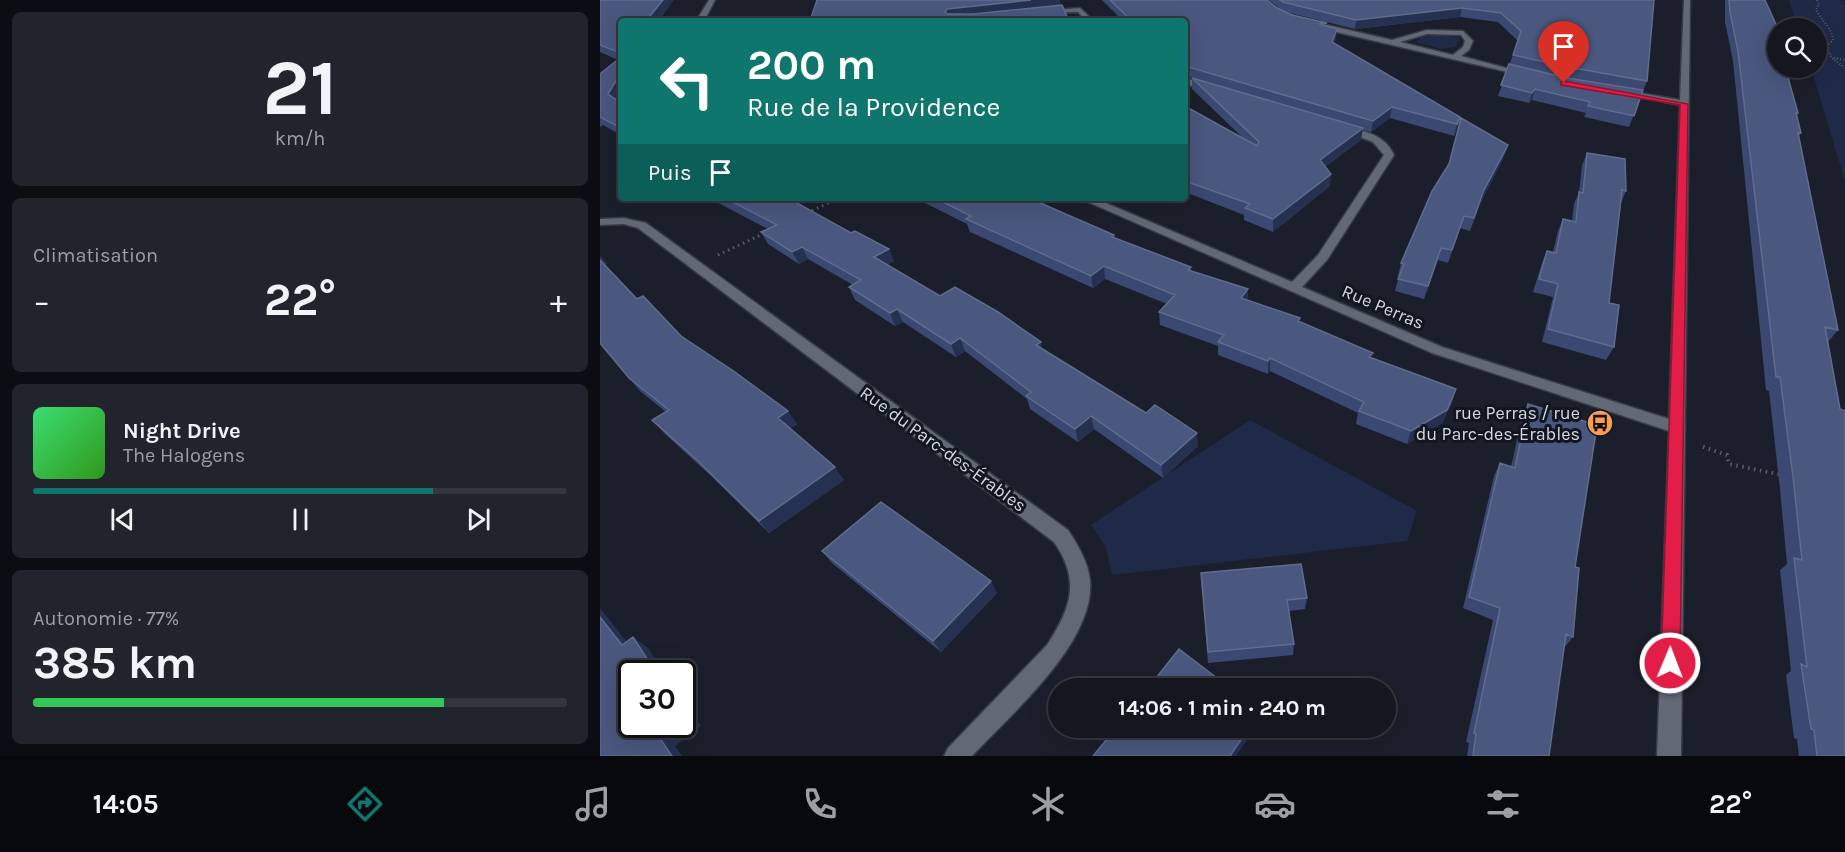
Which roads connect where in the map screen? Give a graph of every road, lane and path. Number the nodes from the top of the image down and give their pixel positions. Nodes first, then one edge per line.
1 (712, 0) edge
2 (1687, 0) edge
3 (1817, 0) edge
4 (1032, 13) edge
5 (702, 18) edge
6 (1088, 18) edge
7 (1306, 22) edge
8 (1392, 43) junction
9 (1455, 57) junction
10 (1833, 58) junction
11 (1845, 60) edge
12 (1845, 68) edge
13 (1533, 76) edge
14 (1188, 82) edge
15 (1219, 92) edge
16 (1619, 93) edge
17 (1684, 104) junction
18 (1331, 126) edge
19 (833, 201) edge
20 (1092, 201) edge
21 (807, 213) edge
22 (600, 222) edge
23 (774, 228) edge
24 (716, 256) dead end
25 (1294, 288) junction
26 (1675, 427) junction
27 (1703, 447) dead end
28 (1789, 477) edge
29 (956, 756) edge
30 (1669, 756) edge

1 - 5 street
2 - 17 street
3 - 10 path
4 - 6 street
7 - 8 street
8 - 9 street
8 - 9 street
9 - 13 street
10 - 11 path
10 - 12 path
14 - 15 street
16 - 17 street
17 - 26 street
18 - 25 street
19 - 21 path
20 - 25 street, Rue Perras
22 - 29 street, Rue du Parc-des-Érables
23 - 24 path
25 - 26 street, Rue Perras
26 - 30 street
27 - 28 path

